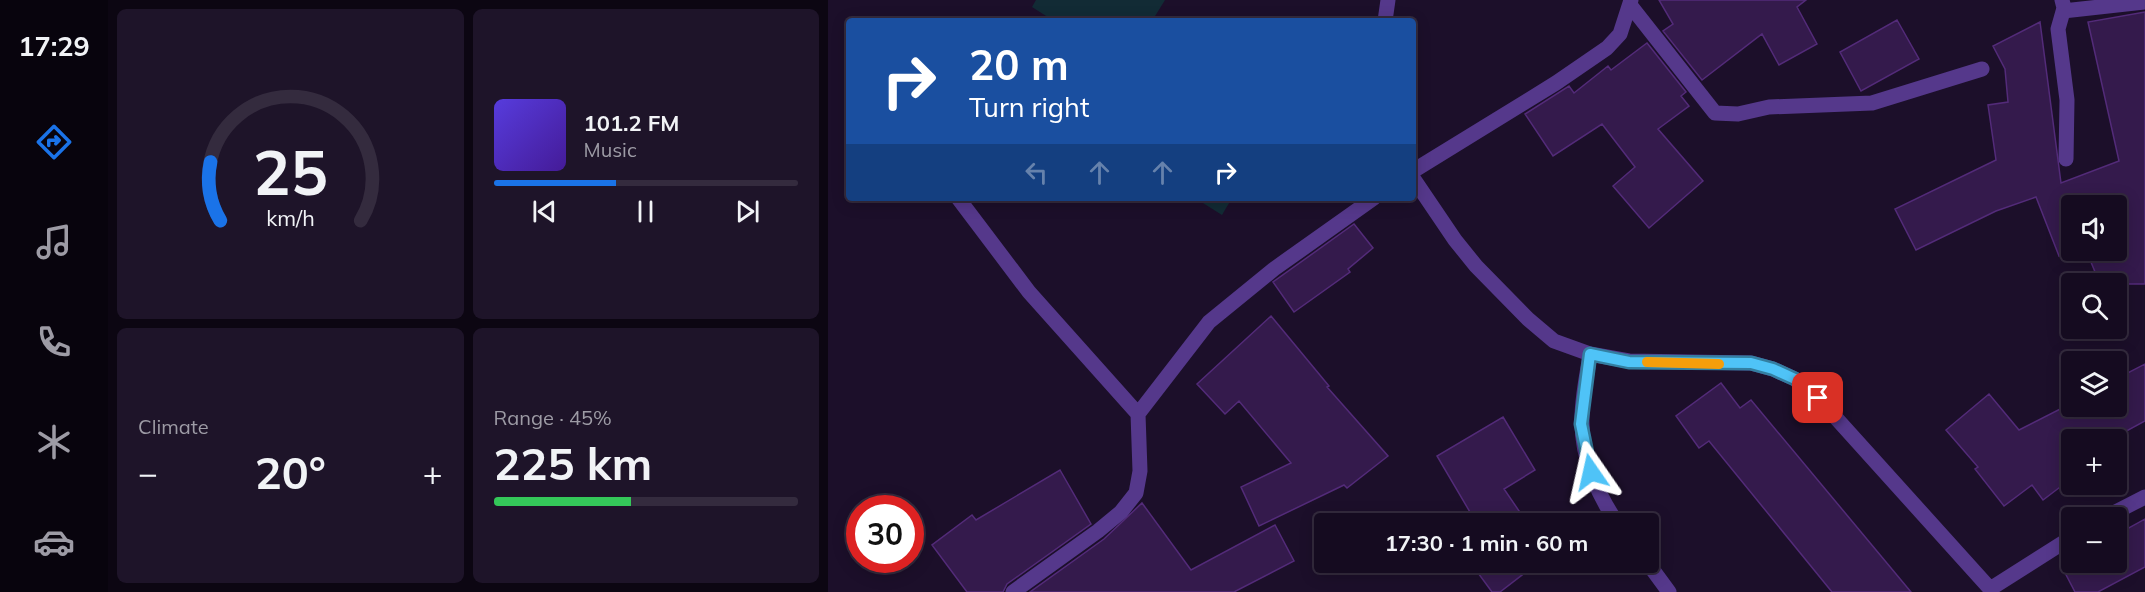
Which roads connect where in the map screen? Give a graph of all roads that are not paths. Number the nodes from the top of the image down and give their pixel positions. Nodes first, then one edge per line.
1 (1388, 0) edge
2 (2145, 2) edge
3 (1630, 3) edge
4 (2063, 5) edge
5 (1385, 18) edge
6 (1982, 69) dead end
7 (2067, 159) dead end
8 (1416, 169) edge
9 (1416, 182) edge
10 (960, 201) edge
11 (1370, 201) edge
12 (1590, 354) junction
13 (1138, 414) junction
14 (2145, 497) edge
15 (2125, 507) edge
16 (1610, 513) edge
17 (2061, 544) edge
18 (1655, 573) edge
19 (1991, 590) edge
20 (1013, 592) edge
21 (1669, 592) edge

1 - 5 street
2 - 4 street
3 - 6 street
3 - 8 street
4 - 7 street
9 - 12 street
10 - 13 street
11 - 13 street
12 - 16 street
12 - 19 street
13 - 20 street
14 - 15 street
17 - 19 street
18 - 21 street

